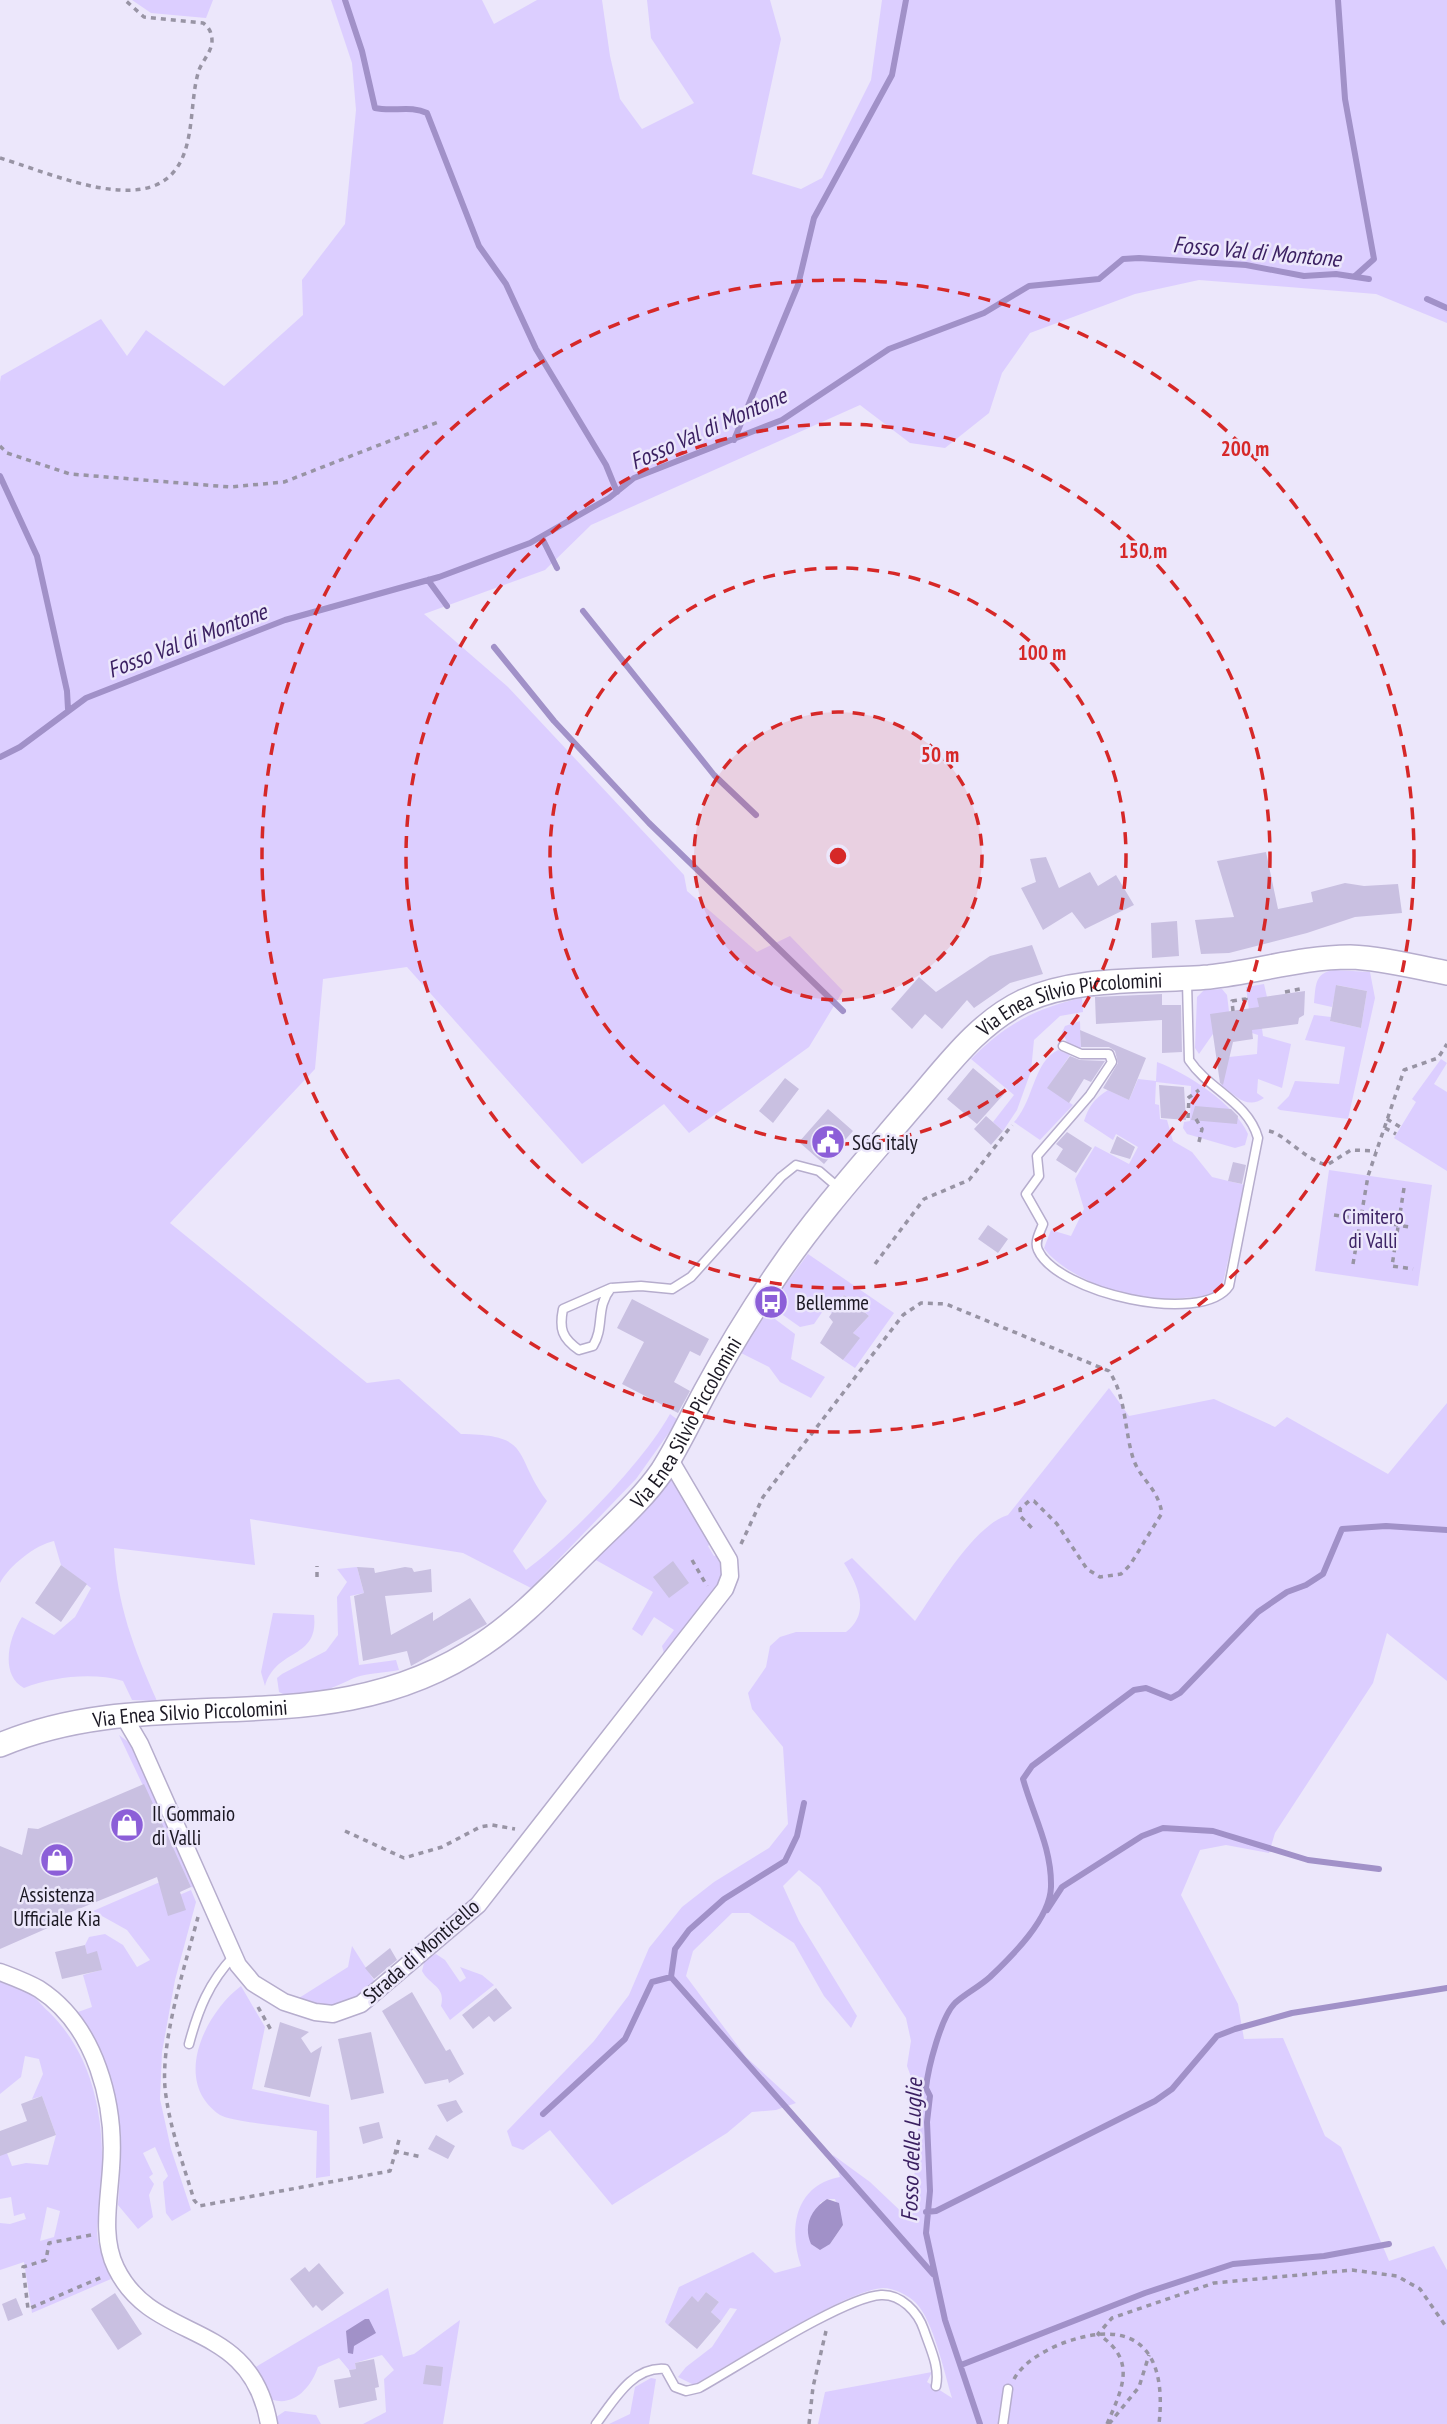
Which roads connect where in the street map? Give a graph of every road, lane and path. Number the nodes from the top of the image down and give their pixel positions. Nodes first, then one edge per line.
1 (125, 0) edge
2 (0, 158) edge
3 (441, 421) dead end
4 (0, 446) edge
5 (1447, 973) edge
6 (1187, 979) junction
7 (1300, 989) dead end
8 (1285, 992) dead end
9 (1244, 995) dead end
10 (1233, 1011) dead end
11 (1447, 1044) edge
12 (1063, 1046) dead end
13 (1189, 1097) dead end
14 (1196, 1119) junction
15 (1202, 1119) dead end
16 (1387, 1119) junction
17 (1012, 1125) dead end
18 (1400, 1127) dead end
19 (1385, 1128) junction
20 (1396, 1134) dead end
21 (1258, 1138) junction
22 (1198, 1146) dead end
23 (1376, 1151) junction
24 (1404, 1188) dead end
25 (841, 1190) junction
26 (1334, 1215) dead end
27 (1360, 1219) junction
28 (1398, 1225) junction
29 (1410, 1227) dead end
30 (875, 1264) dead end
31 (1353, 1264) dead end
32 (1413, 1269) dead end
33 (611, 1288) junction
34 (669, 1458) junction
35 (1035, 1531) dead end
36 (692, 1560) dead end
37 (729, 1560) junction
38 (317, 1566) dead end
39 (317, 1577) dead end
40 (712, 1594) dead end
41 (123, 1715) junction
42 (0, 1745) edge
43 (345, 1831) dead end
44 (535, 1832) junction
45 (205, 1892) junction
46 (234, 1956) junction
47 (0, 1972) edge
48 (266, 2022) dead end
49 (271, 2030) dead end
50 (189, 2044) dead end
51 (398, 2140) dead end
52 (394, 2151) junction
53 (422, 2157) dead end
54 (107, 2232) junction
55 (113, 2262) junction
56 (829, 2315) junction
57 (1447, 2328) edge
58 (1098, 2334) junction
59 (1149, 2355) junction
60 (936, 2386) dead end
61 (1008, 2389) joint
62 (269, 2424) edge
63 (596, 2424) edge
64 (810, 2424) edge
65 (1003, 2424) edge
66 (1108, 2424) edge
67 (1159, 2424) edge

1 - 2 path
3 - 4 path
5 - 6 main road, Via Enea Silvio Piccolomini
6 - 21 lane
6 - 25 main road, Via Enea Silvio Piccolomini
7 - 8 path
9 - 10 path
11 - 16 path
12 - 21 lane
13 - 14 path
14 - 15 path
14 - 22 path
16 - 18 path
16 - 19 path
17 - 30 path
19 - 20 path
19 - 23 path
21 - 23 path
23 - 27 path
24 - 28 path
25 - 33 lane
25 - 34 main road, Via Enea Silvio Piccolomini
26 - 27 path
27 - 28 path
27 - 31 path
28 - 29 path
28 - 32 path
33 - 33 lane
34 - 37 street
34 - 41 main road, Via Enea Silvio Piccolomini
35 - 37 path
36 - 40 path
37 - 44 street, Strada di Monticello
38 - 39 path
41 - 42 main road, Via Enea Silvio Piccolomini
41 - 45 street, Strada di Monticello
43 - 44 path
44 - 46 street, Strada di Monticello
45 - 46 street, Strada di Monticello
45 - 52 path
46 - 50 lane
47 - 54 street
48 - 49 path
51 - 52 path
52 - 53 path
54 - 55 street
54 - 55 path
55 - 62 street
56 - 60 lane
56 - 63 lane
56 - 64 path
57 - 58 path
58 - 59 path
58 - 61 path
58 - 66 path
59 - 66 path
59 - 67 path
61 - 65 lane

